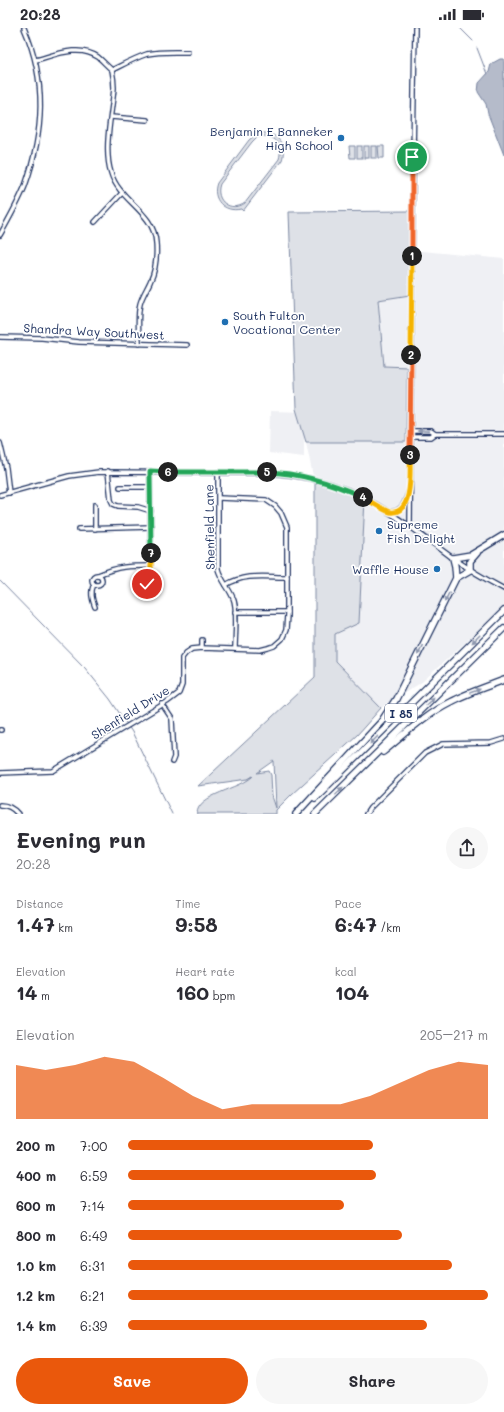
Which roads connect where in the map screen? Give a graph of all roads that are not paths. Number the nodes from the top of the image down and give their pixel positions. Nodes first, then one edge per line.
1 (24, 28) edge
2 (415, 28) edge
3 (188, 52) dead end
4 (36, 60) junction
5 (112, 70) junction
6 (111, 117) junction
7 (147, 120) dead end
8 (122, 193) junction
9 (95, 222) dead end
10 (0, 235) edge
11 (0, 337) edge
12 (139, 344) junction
13 (187, 344) dead end
14 (410, 431) junction
15 (435, 434) junction
16 (504, 434) edge
17 (410, 437) junction
18 (0, 443) edge
19 (108, 471) junction
20 (150, 471) junction
21 (218, 472) junction
22 (120, 487) dead end
23 (150, 487) junction
24 (410, 488) junction
25 (8, 493) junction
26 (0, 495) edge
27 (218, 498) junction
28 (95, 505) dead end
29 (151, 511) junction
30 (388, 512) junction
31 (410, 526) junction
32 (151, 527) junction
33 (79, 529) dead end
34 (95, 529) junction
35 (504, 535) edge
36 (476, 553) junction
37 (453, 558) junction
38 (151, 566) junction
39 (470, 570) junction
40 (98, 575) junction
41 (287, 578) junction
42 (456, 578) junction
43 (94, 584) junction
44 (150, 585) dead end
45 (226, 585) junction
46 (504, 589) edge
47 (95, 607) dead end
48 (504, 611) edge
49 (235, 612) junction
50 (287, 612) junction
51 (504, 628) edge
52 (202, 640) dead end
53 (202, 648) junction
54 (235, 649) junction
55 (504, 680) edge
56 (162, 704) junction
57 (504, 739) edge
58 (172, 762) dead end
59 (362, 768) junction
60 (0, 773) edge
61 (0, 805) edge
62 (18, 814) edge
63 (297, 814) edge
64 (315, 814) edge
65 (366, 814) edge

1 - 4 street
2 - 14 street
3 - 5 street
4 - 5 street
4 - 10 street
5 - 6 street
6 - 7 street
6 - 8 street
8 - 9 street
8 - 12 street
11 - 12 street, Shandra Way Southwest
12 - 13 street, Shandra Way Southwest
15 -> 14 street
14 - 17 street
15 - 16 street
15 - 17 street
17 - 24 street
18 - 25 street
19 - 20 street
19 - 25 street
19 - 29 street
20 - 21 street
20 - 23 street
21 - 27 street, Shenfield Lane
21 - 30 street
22 - 23 street
23 - 29 street
24 - 30 street
24 - 31 street
25 - 26 street
27 - 41 street, Shenfield Drive
27 - 45 street, Shenfield Lane
28 - 34 street
29 - 32 street
30 - 31 street
31 - 37 street
32 - 34 street
32 - 38 street
33 - 34 street
35 - 36 highway
36 - 37 highway
36 - 39 highway
37 - 39 street
37 - 42 highway
38 - 40 street
38 - 44 street
39 - 42 highway
39 - 46 street
40 - 43 street
40 - 43 street
41 - 45 street
41 - 50 street, Shenfield Drive
42 -> 63 highway
43 - 47 street
45 - 49 street, Shenfield Lane
48 -> 63 highway, I 85
49 - 50 street
49 - 54 street, Shenfield Lane
50 - 54 street, Shenfield Drive
59 -> 51 highway, I 85
52 - 53 street
53 - 54 street, Shenfield Drive
53 - 56 street, Shenfield Drive
59 -> 55 highway
56 - 58 street
56 - 60 street, Shenfield Drive
57 - 65 street
64 -> 59 highway, I 85
61 - 62 street

